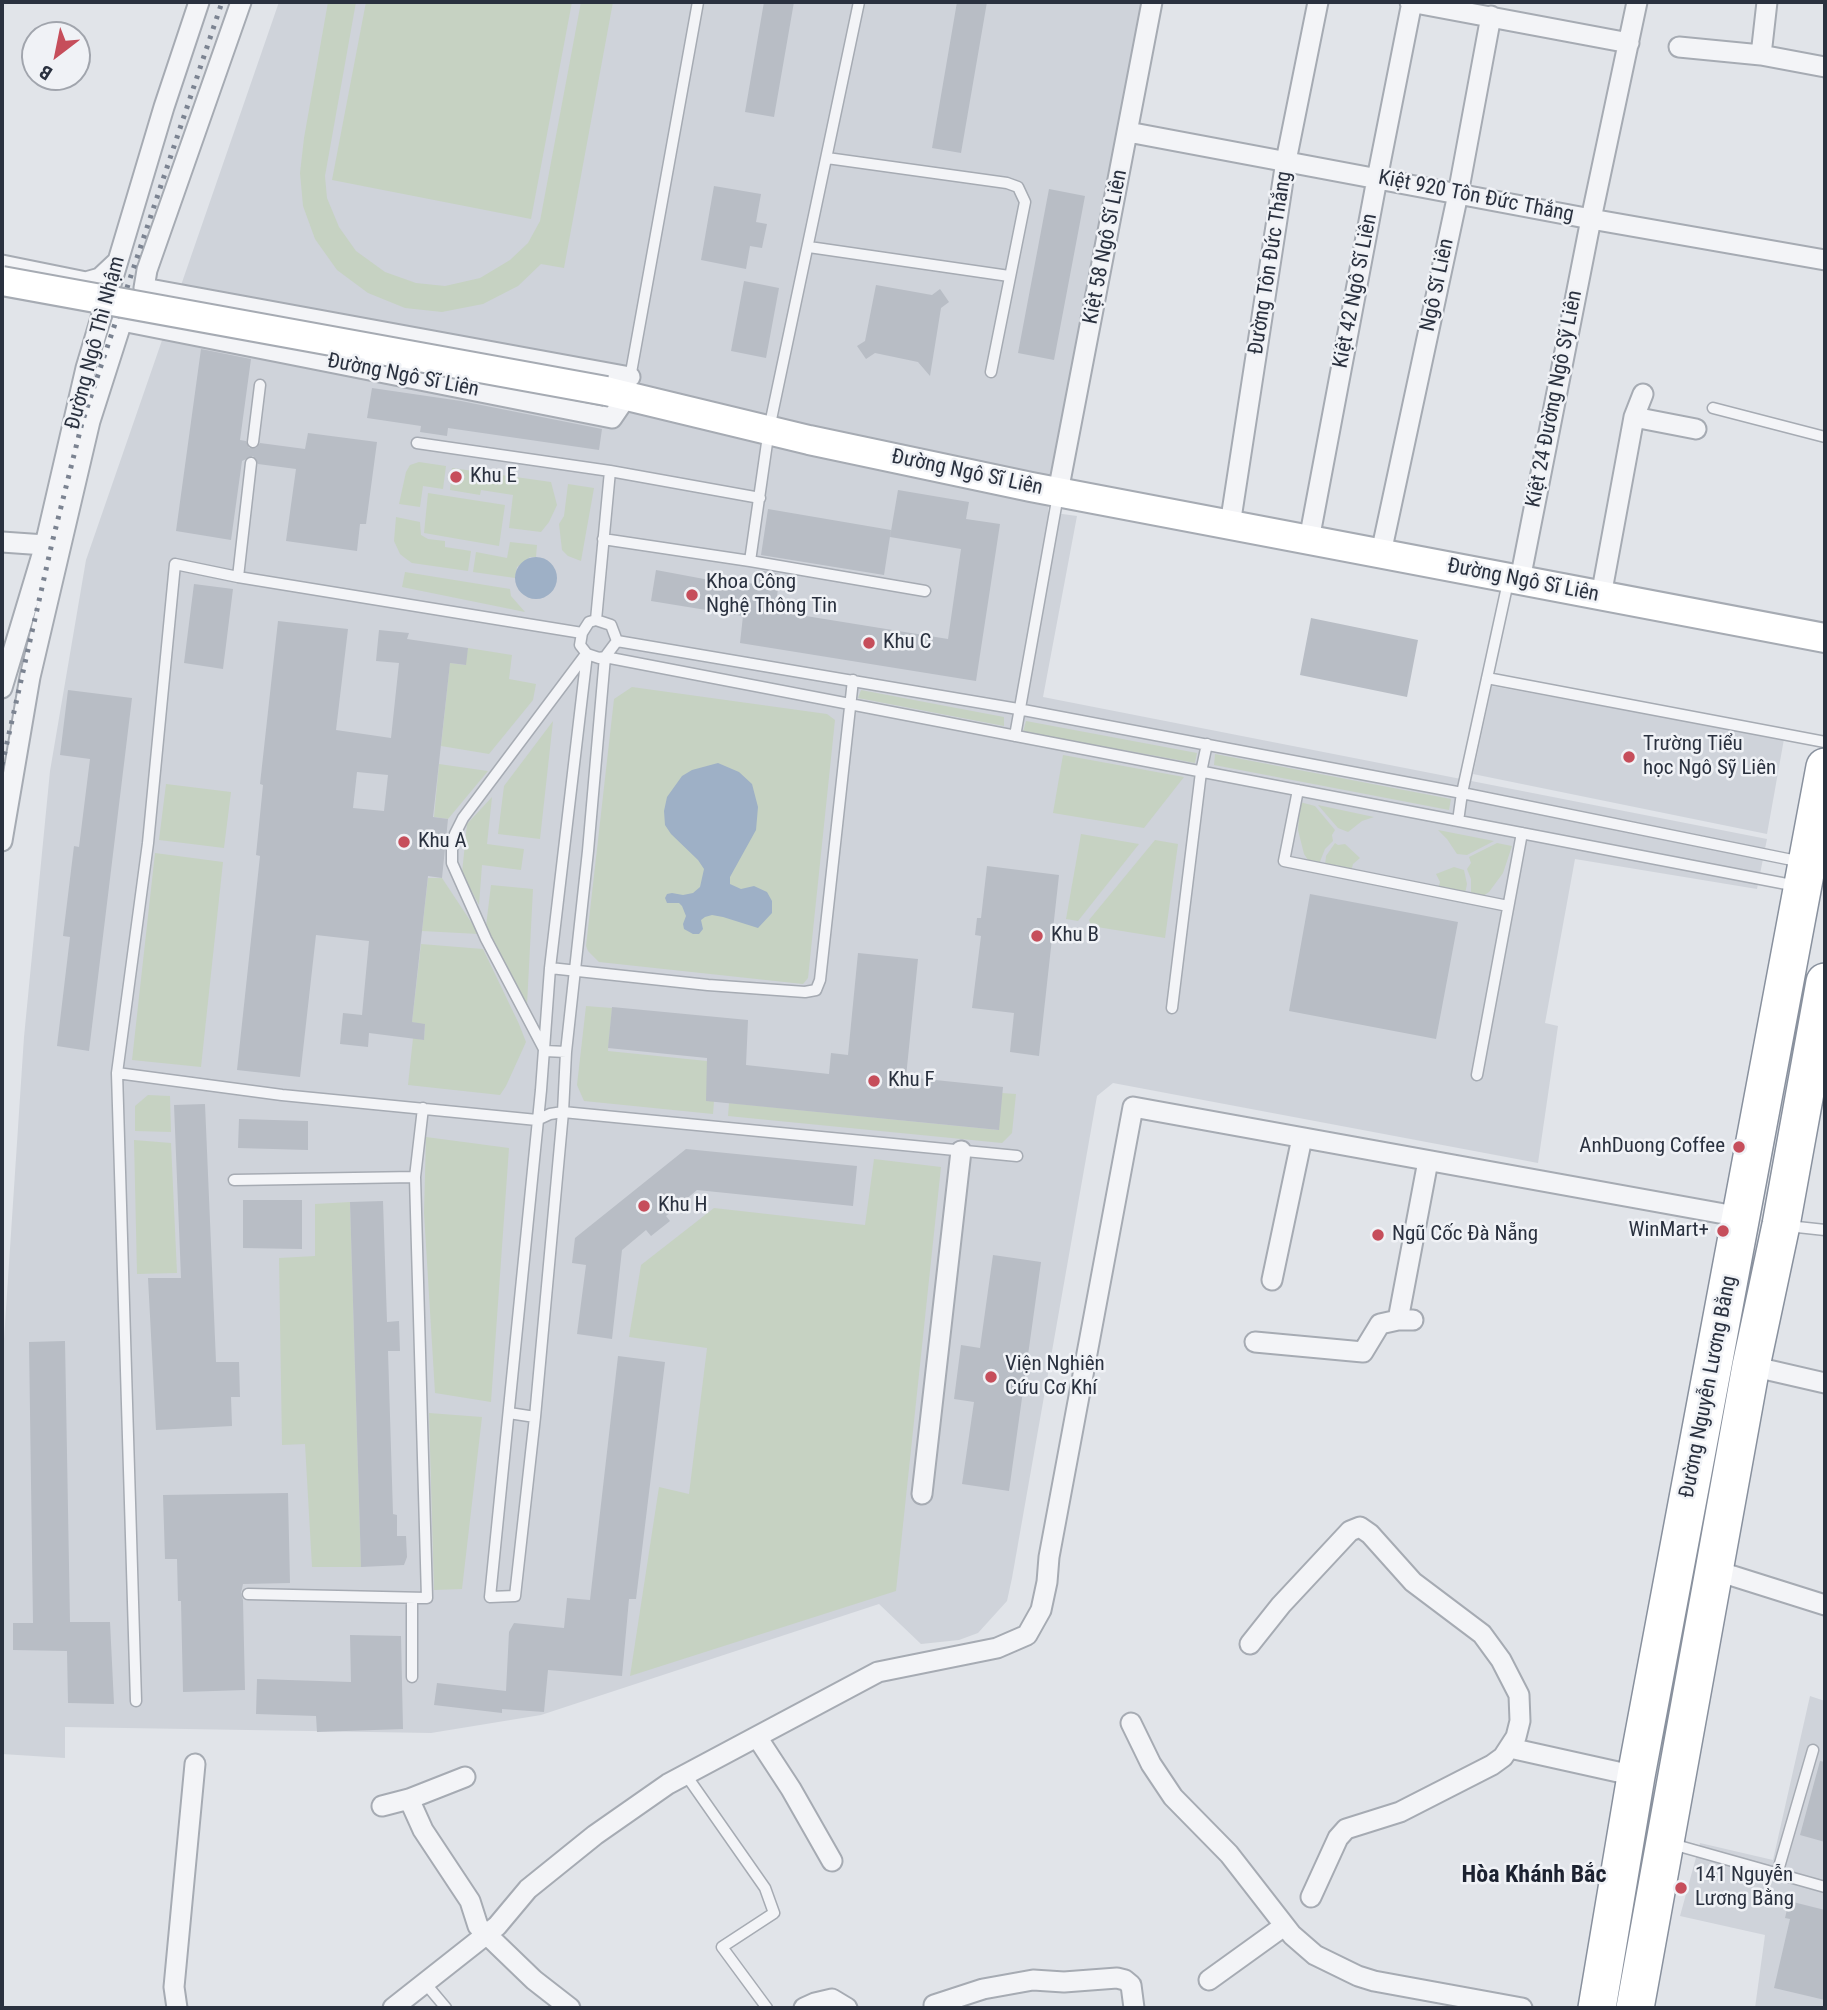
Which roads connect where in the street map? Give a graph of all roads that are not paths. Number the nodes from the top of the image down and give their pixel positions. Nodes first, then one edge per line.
1 (199, 2) edge
2 (241, 2) edge
3 (698, 2) edge
4 (859, 2) edge
5 (1153, 2) edge
6 (1318, 2) edge
7 (1411, 2) edge
8 (1637, 2) edge
9 (1768, 2) edge
10 (1491, 16) junction
11 (1629, 43) junction
12 (1679, 47) dead end
13 (1761, 55) junction
14 (1825, 67) edge
15 (1128, 132) junction
16 (827, 158) junction
17 (1286, 162) junction
18 (1377, 179) junction
19 (1458, 194) junction
20 (1591, 219) junction
21 (809, 247) junction
22 (1825, 260) edge
23 (117, 263) junction
24 (2, 265) edge
25 (1009, 276) junction
26 (2, 281) edge
27 (991, 372) dead end
28 (260, 385) dead end
29 (621, 388) junction
30 (1643, 394) dead end
31 (1713, 408) dead end
32 (1634, 417) junction
33 (769, 429) junction
34 (1696, 429) dead end
35 (1825, 437) edge
36 (253, 442) dead end
37 (417, 443) dead end
38 (251, 463) dead end
39 (610, 471) junction
40 (1058, 492) junction
41 (760, 498) junction
42 (1230, 525) junction
43 (603, 539) junction
44 (1310, 540) junction
45 (2, 542) edge
46 (45, 545) junction
47 (1381, 554) junction
48 (750, 561) junction
49 (238, 577) junction
50 (1514, 579) junction
51 (925, 591) dead end
52 (1601, 596) junction
53 (596, 620) junction
54 (582, 633) junction
55 (1825, 638) edge
56 (617, 641) junction
57 (587, 654) junction
58 (605, 657) junction
59 (1487, 678) junction
60 (853, 680) junction
61 (2, 688) edge
62 (849, 704) junction
63 (1018, 709) junction
64 (1015, 736) junction
65 (1825, 742) edge
66 (1206, 744) junction
67 (1825, 766) edge
68 (1201, 772) junction
69 (1298, 790) junction
70 (1462, 793) junction
71 (1458, 821) junction
72 (1522, 833) junction
73 (2, 841) edge
74 (1809, 874) edge
75 (1508, 906) junction
76 (550, 968) junction
77 (575, 972) junction
78 (1825, 982) edge
79 (1172, 1008) dead end
80 (545, 1051) junction
81 (566, 1052) junction
82 (117, 1073) junction
83 (1477, 1076) dead end
84 (422, 1108) junction
85 (563, 1112) junction
86 (537, 1120) junction
87 (1302, 1138) junction
88 (961, 1151) junction
89 (1017, 1156) dead end
90 (1428, 1161) junction
91 (415, 1177) junction
92 (234, 1180) dead end
93 (1741, 1217) junction
94 (1781, 1225) junction
95 (1825, 1230) edge
96 (1272, 1280) dead end
97 (1255, 1342) dead end
98 (1751, 1366) junction
99 (1825, 1383) edge
100 (509, 1413) junction
101 (535, 1418) junction
102 (922, 1494) dead end
103 (1714, 1570) junction
104 (248, 1594) dead end
105 (412, 1598) junction
106 (1825, 1605) edge
107 (1250, 1644) dead end
108 (412, 1677) dead end
109 (136, 1702) dead end
110 (1130, 1723) dead end
111 (757, 1737) junction
112 (1510, 1748) junction
113 (1812, 1750) dead end
114 (195, 1765) dead end
115 (686, 1775) junction
116 (465, 1776) dead end
117 (1636, 1776) junction
118 (409, 1799) junction
119 (382, 1806) dead end
120 (1664, 1842) junction
121 (832, 1861) dead end
122 (1777, 1874) junction
123 (1825, 1888) edge
124 (1311, 1897) dead end
125 (1284, 1926) junction
126 (486, 1936) junction
127 (1209, 1980) dead end
128 (425, 1983) junction
129 (934, 2005) dead end
130 (177, 2008) edge
131 (393, 2008) edge
132 (446, 2008) edge
133 (570, 2008) edge
134 (767, 2008) edge
135 (804, 2008) edge
136 (847, 2008) edge
137 (1134, 2008) edge
138 (1522, 2008) edge
139 (1597, 2008) edge
140 (1635, 2008) edge

1 - 23 street, Đường Ngô Thì Nhậm
2 - 29 street
3 - 29 lane
4 - 16 lane
5 - 15 street, Kiệt 58 Ngô Sĩ Liên
6 - 17 street, Đường Tôn Đức Thắng
7 - 10 street
7 - 18 street, Kiệt 42 Ngô Sĩ Liên
8 - 11 street, Kiệt 24 Đường Ngô Sỹ Liên
9 - 13 street
10 - 11 street
10 - 19 street, Ngô Sĩ Liên
11 - 20 street, Kiệt 24 Đường Ngô Sỹ Liên
12 - 13 street
13 - 14 street
15 - 17 street, Kiệt 920 Tôn Đức Thắng
15 - 40 street, Kiệt 58 Ngô Sĩ Liên
16 - 21 lane
16 - 25 lane
17 - 18 street, Kiệt 920 Tôn Đức Thắng
17 - 42 street, Đường Tôn Đức Thắng
18 - 19 street, Kiệt 920 Tôn Đức Thắng
18 - 44 street, Kiệt 42 Ngô Sĩ Liên
19 - 20 street, Kiệt 920 Tôn Đức Thắng
19 - 47 street, Ngô Sĩ Liên
20 - 22 street, Kiệt 920 Tôn Đức Thắng
20 - 50 street, Kiệt 24 Đường Ngô Sỹ Liên
21 - 25 lane
21 - 33 lane
23 - 24 street
23 - 46 street, Đường Ngô Thì Nhậm
25 - 27 lane
26 - 29 street, Đường Ngô Sĩ Liên, bridge
28 - 36 lane
29 - 33 street, Đường Ngô Sĩ Liên
29 - 73 street, Đường Ngô Sĩ Liên
30 - 32 street
31 - 35 lane
32 - 34 street
32 - 52 street
33 - 40 street, Đường Ngô Sĩ Liên
33 - 41 lane
37 - 39 lane
38 - 49 lane
39 - 41 lane
39 - 43 lane
40 - 42 street, Đường Ngô Sĩ Liên
40 - 63 lane
41 - 48 lane
42 - 44 street, Đường Ngô Sĩ Liên
43 - 48 lane
43 - 53 lane
44 - 47 street, Đường Ngô Sĩ Liên
45 - 46 street
46 - 61 street, Đường Ngô Thì Nhậm
47 - 50 street, Đường Ngô Sĩ Liên
48 - 51 lane
49 - 54 lane
49 - 82 lane
50 - 52 street, Đường Ngô Sĩ Liên
50 - 59 lane
52 - 55 street, Đường Ngô Sĩ Liên
53 - 54 lane
53 - 56 lane
54 - 57 lane
56 - 58 lane
56 - 60 lane
57 - 58 lane
57 - 76 lane
57 - 80 lane
58 - 62 lane
58 - 77 lane
59 - 65 lane
59 - 70 lane
60 - 62 lane
60 - 63 lane
62 - 64 lane
62 - 77 lane
63 - 64 lane
63 - 66 lane
64 - 68 lane
66 - 68 lane
66 - 70 lane
67 - 74 highway, Đường Nguyễn Lương Bằng
68 - 69 lane
68 - 79 lane
69 - 71 lane
69 - 75 lane
70 - 71 lane
70 - 74 lane
71 - 72 lane
72 - 74 lane
72 - 75 lane
74 - 93 highway, Đường Nguyễn Lương Bằng
75 - 83 lane
76 - 77 lane
76 - 80 lane
77 - 81 lane
78 - 94 highway, Đường Nguyễn Lương Bằng
80 - 81 lane
80 - 86 lane
81 - 85 lane
82 - 84 lane
82 - 109 lane
84 - 86 lane
84 - 91 lane
85 - 86 lane
85 - 88 lane
85 - 101 lane
86 - 100 lane
87 - 90 street
87 - 96 street
87 - 111 street
88 - 89 lane
88 - 102 street
90 - 93 street
90 - 97 street
91 - 92 lane
91 - 105 lane
93 - 117 highway, Đường Nguyễn Lương Bằng
94 - 95 lane
94 - 98 highway, Đường Nguyễn Lương Bằng
98 - 99 street
98 - 103 highway, Đường Nguyễn Lương Bằng
100 - 101 lane
100 - 101 lane
103 - 106 street
103 - 120 highway, Đường Nguyễn Lương Bằng
104 - 105 lane
105 - 108 lane
107 - 112 street
110 - 125 street
111 - 115 street
111 - 121 street
112 - 117 street
112 - 124 street
113 - 122 lane
114 - 130 street
115 - 126 street
115 - 134 lane
116 - 118 street
117 - 139 highway, Đường Nguyễn Lương Bằng
118 - 119 street
118 - 126 street
120 - 122 lane
120 - 140 highway, Đường Nguyễn Lương Bằng
122 - 123 lane
125 - 127 street
125 - 138 street
126 - 128 street
126 - 133 street
128 - 131 street
128 - 132 lane
129 - 137 street
135 - 136 street

